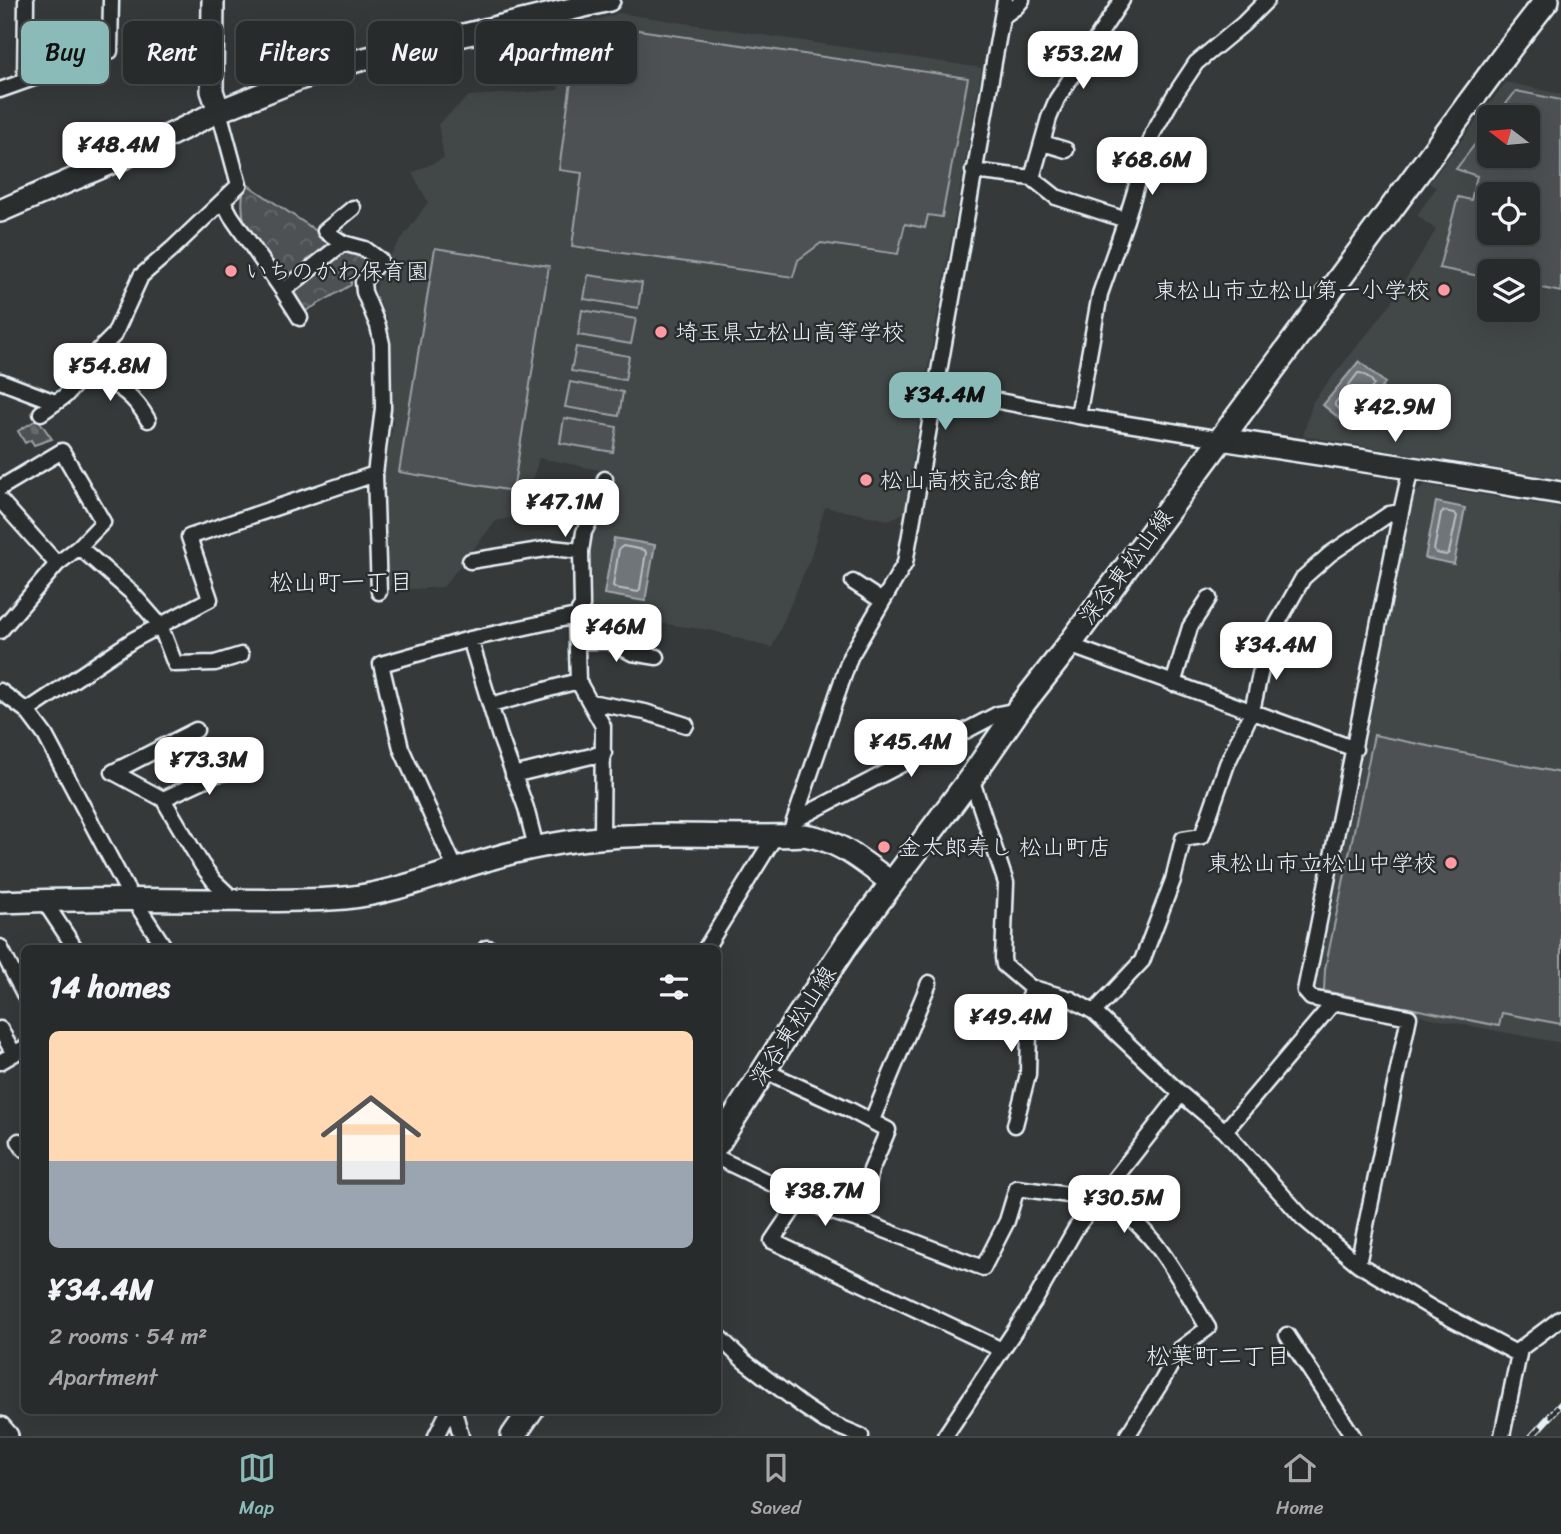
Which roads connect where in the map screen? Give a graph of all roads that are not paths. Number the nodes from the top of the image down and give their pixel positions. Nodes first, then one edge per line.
1 (26, 0) edge
2 (111, 0) edge
3 (213, 0) edge
4 (609, 0) edge
5 (1005, 0) edge
6 (1023, 0) edge
7 (1122, 0) edge
8 (1267, 0) edge
9 (1547, 0) edge
10 (1002, 17) junction
11 (26, 21) edge
12 (109, 51) edge
13 (21, 82) edge
14 (0, 90) edge
15 (219, 111) junction
16 (1042, 142) junction
17 (1066, 150) dead end
18 (974, 171) junction
19 (1032, 178) junction
20 (223, 201) junction
21 (353, 208) dead end
22 (0, 211) edge
23 (1126, 220) junction
24 (343, 243) junction
25 (283, 291) junction
26 (300, 318) dead end
27 (88, 370) junction
28 (0, 381) edge
29 (935, 388) junction
30 (55, 402) junction
31 (41, 413) dead end
32 (1078, 416) junction
33 (148, 420) dead end
34 (1221, 439) junction
35 (1412, 468) junction
36 (375, 474) junction
37 (605, 479) dead end
38 (0, 488) edge
39 (1561, 493) edge
40 (0, 500) edge
41 (1401, 512) junction
42 (79, 547) junction
43 (581, 551) junction
44 (470, 561) dead end
45 (57, 564) junction
46 (853, 582) dead end
47 (379, 592) dead end
48 (1209, 598) dead end
49 (882, 601) junction
50 (576, 616) junction
51 (160, 625) junction
52 (0, 631) edge
53 (470, 639) junction
54 (577, 641) junction
55 (1069, 645) junction
56 (241, 655) dead end
57 (657, 657) dead end
58 (578, 681) junction
59 (1173, 684) junction
60 (0, 691) edge
61 (590, 702) junction
62 (491, 705) junction
63 (1018, 710) junction
64 (27, 711) junction
65 (1252, 711) junction
66 (686, 725) dead end
67 (196, 730) dead end
68 (1355, 749) junction
69 (604, 753) junction
70 (246, 768) dead end
71 (513, 775) junction
72 (971, 778) junction
73 (163, 799) junction
74 (786, 830) junction
75 (602, 837) junction
76 (536, 847) junction
77 (456, 870) junction
78 (892, 883) junction
79 (133, 899) junction
80 (234, 900) junction
81 (44, 901) junction
82 (0, 902) edge
83 (73, 945) edge
84 (163, 945) edge
85 (708, 945) edge
86 (0, 947) edge
87 (929, 983) dead end
88 (1030, 987) junction
89 (21, 988) edge
90 (1334, 1002) junction
91 (1094, 1012) junction
92 (0, 1029) edge
93 (19, 1051) edge
94 (0, 1062) edge
95 (763, 1070) junction
96 (1181, 1094) junction
97 (872, 1120) junction
98 (1015, 1125) dead end
99 (1225, 1131) junction
100 (721, 1138) edge
101 (721, 1159) edge
102 (801, 1198) junction
103 (1098, 1199) junction
104 (861, 1221) junction
105 (1358, 1264) junction
106 (1561, 1318) edge
107 (1287, 1335) dead end
108 (721, 1339) edge
109 (1002, 1350) junction
110 (1518, 1354) junction
111 (449, 1414) edge
112 (453, 1414) edge
113 (528, 1414) edge
114 (0, 1428) edge
115 (7, 1436) edge
116 (436, 1436) edge
117 (461, 1436) edge
118 (513, 1436) edge
119 (861, 1436) edge
120 (945, 1436) edge
121 (1127, 1436) edge
122 (1353, 1436) edge
123 (1502, 1436) edge

1 - 11 street
2 - 12 street
3 - 15 street
4 - 15 street
5 - 10 street
6 - 10 street
7 - 16 street
8 - 23 street
9 - 34 main road, 深谷東松山線
10 - 18 street
13 - 14 street
15 - 20 street
15 - 22 street
16 - 17 street
16 - 19 street
18 - 19 street
18 - 29 street
19 - 23 street
20 - 25 street
20 - 27 street
21 - 24 street
23 - 32 street
24 - 25 street
24 - 36 street
25 - 26 street
27 - 30 street
27 - 33 street
28 - 30 street
29 - 32 street
29 - 49 street
30 - 31 street
32 - 34 street
34 - 35 street
34 - 55 main road, 深谷東松山線
35 - 39 street
35 - 41 street
36 - 47 street
36 - 51 street
37 - 43 street
38 - 42 street
40 - 45 street
41 - 65 street
41 - 68 street
42 - 45 street
42 - 51 street
43 - 44 street
43 - 50 street
45 - 52 street
46 - 49 street
48 - 59 street
49 - 74 street
50 - 53 street
50 - 54 street
51 - 56 street
51 - 64 street
53 - 62 street
53 - 77 street
54 - 57 street
54 - 58 street
55 - 59 street
55 - 63 main road, 深谷東松山線
58 - 61 street
58 - 62 street
59 - 65 street
60 - 64 street
61 - 66 street
61 - 69 street
62 - 71 street
63 - 72 main road, 深谷東松山線
63 - 74 street
64 - 79 street
65 - 68 street
65 - 91 street
67 - 73 street
68 - 90 street
69 - 71 street
69 - 75 street
70 - 73 street
71 - 76 street
72 - 78 main road, 深谷東松山線
72 - 88 street
73 - 80 street
74 - 75 street
74 - 78 street
74 - 85 street
75 - 76 street
76 - 77 street
77 - 80 street
78 - 95 main road, 深谷東松山線
79 - 80 street
79 - 81 street
79 - 84 street
81 - 82 street
81 - 83 street
86 - 89 street
87 - 97 street
88 - 91 street
88 - 98 street
90 - 99 street
90 - 105 street
91 - 96 street
92 - 93 street
93 - 94 street
95 - 97 street
95 - 100 main road, 深谷東松山線
96 - 99 street
96 - 103 street
97 - 104 street
99 - 105 street
101 - 102 street
102 - 104 street
102 - 109 street
103 - 104 street
103 - 109 street
103 - 121 street
105 - 110 street
106 - 110 street
107 - 122 street
108 - 119 street
109 - 120 street
110 - 123 street
111 - 116 street
112 - 117 street
113 - 118 main road
114 - 115 street

